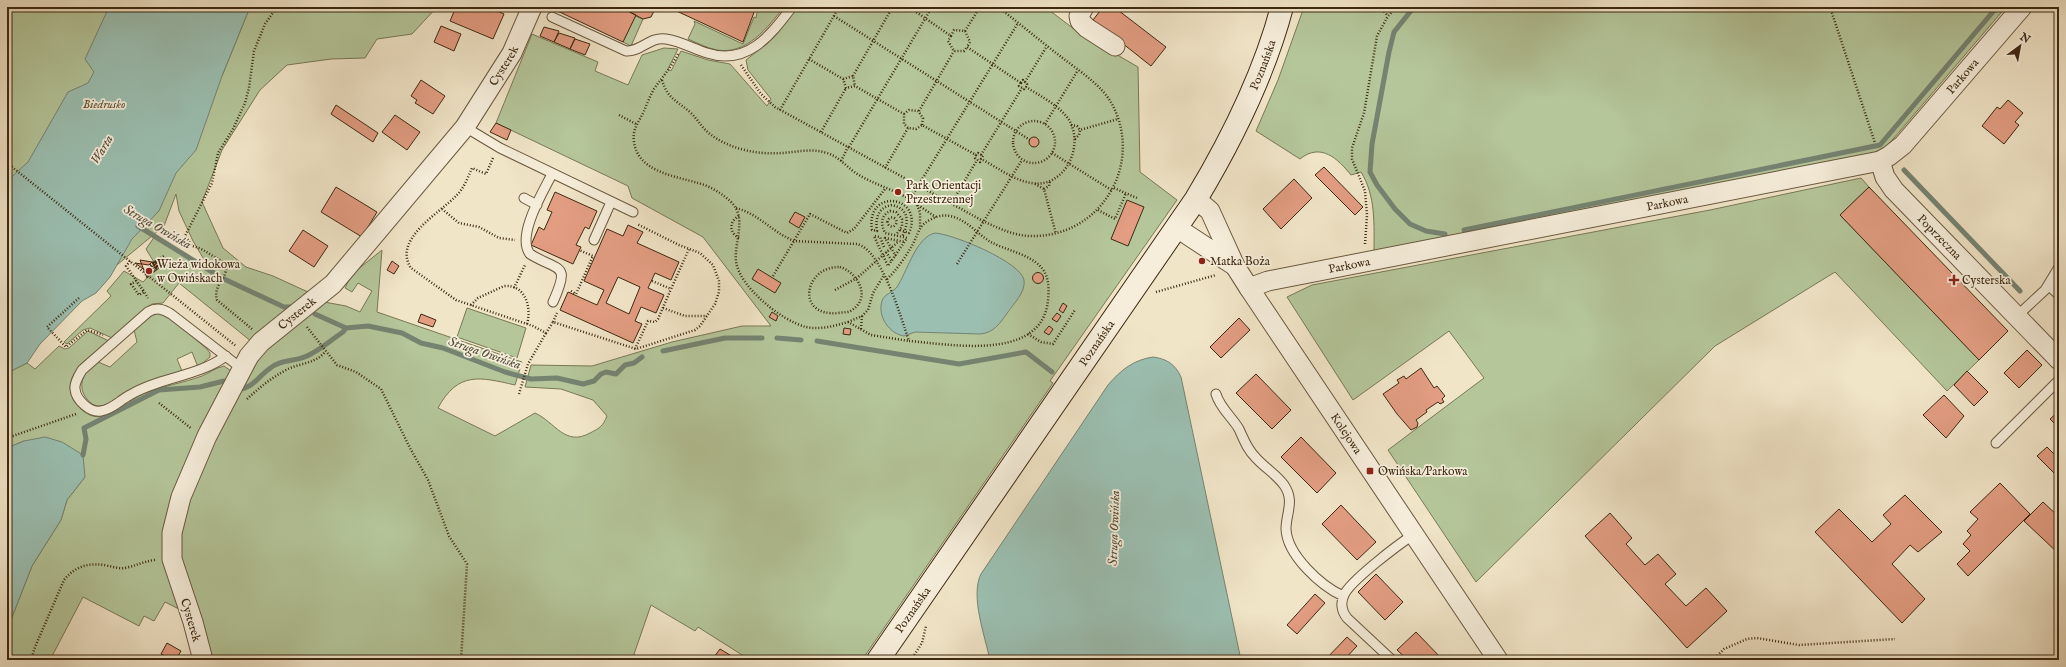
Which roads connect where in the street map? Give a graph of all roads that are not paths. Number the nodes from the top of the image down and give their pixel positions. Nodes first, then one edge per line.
1 (532, 7) edge
2 (792, 7) edge
3 (1084, 7) edge
4 (1282, 7) edge
5 (2022, 7) edge
6 (552, 17) dead end
7 (1115, 46) dead end
8 (465, 128) junction
9 (1880, 161) junction
10 (552, 174) junction
11 (524, 198) dead end
12 (1196, 199) junction
13 (611, 202) junction
14 (538, 205) junction
15 (633, 212) dead end
16 (1177, 228) junction
17 (594, 240) dead end
18 (1235, 266) junction
19 (2059, 267) edge
20 (2048, 285) junction
21 (1249, 288) junction
22 (2059, 296) edge
23 (553, 302) dead end
24 (2017, 316) junction
25 (226, 356) junction
26 (2059, 360) edge
27 (241, 368) junction
28 (2059, 380) edge
29 (1216, 394) dead end
30 (1996, 443) dead end
31 (1413, 535) junction
32 (1343, 596) junction
33 (203, 660) edge
34 (878, 660) edge
35 (1392, 660) edge
36 (1498, 660) edge

1 - 8 street, Cysterek
2 - 6 lane
3 - 7 street
4 - 12 main road, Poznańska
5 - 9 street, Parkowa
8 - 10 lane
8 - 27 street, Cysterek
9 - 21 street, Parkowa
9 - 24 street, Poprzeczna
10 - 13 lane
10 - 14 lane
11 - 14 lane
12 - 16 main road, Poznańska
12 - 18 street, Kolejowa
13 - 15 lane
13 - 17 lane
14 - 23 lane
16 - 18 street, Kolejowa
16 - 34 main road, Poznańska
18 - 21 street, Kolejowa
19 - 20 lane
20 - 22 lane
20 - 24 lane
21 - 31 street, Kolejowa
24 - 26 street, Poprzeczna
25 - 25 lane
25 - 27 lane
27 - 33 street, Cysterek
28 - 30 lane
29 - 32 lane
31 - 32 lane
31 - 36 street, Kolejowa
32 - 35 lane

